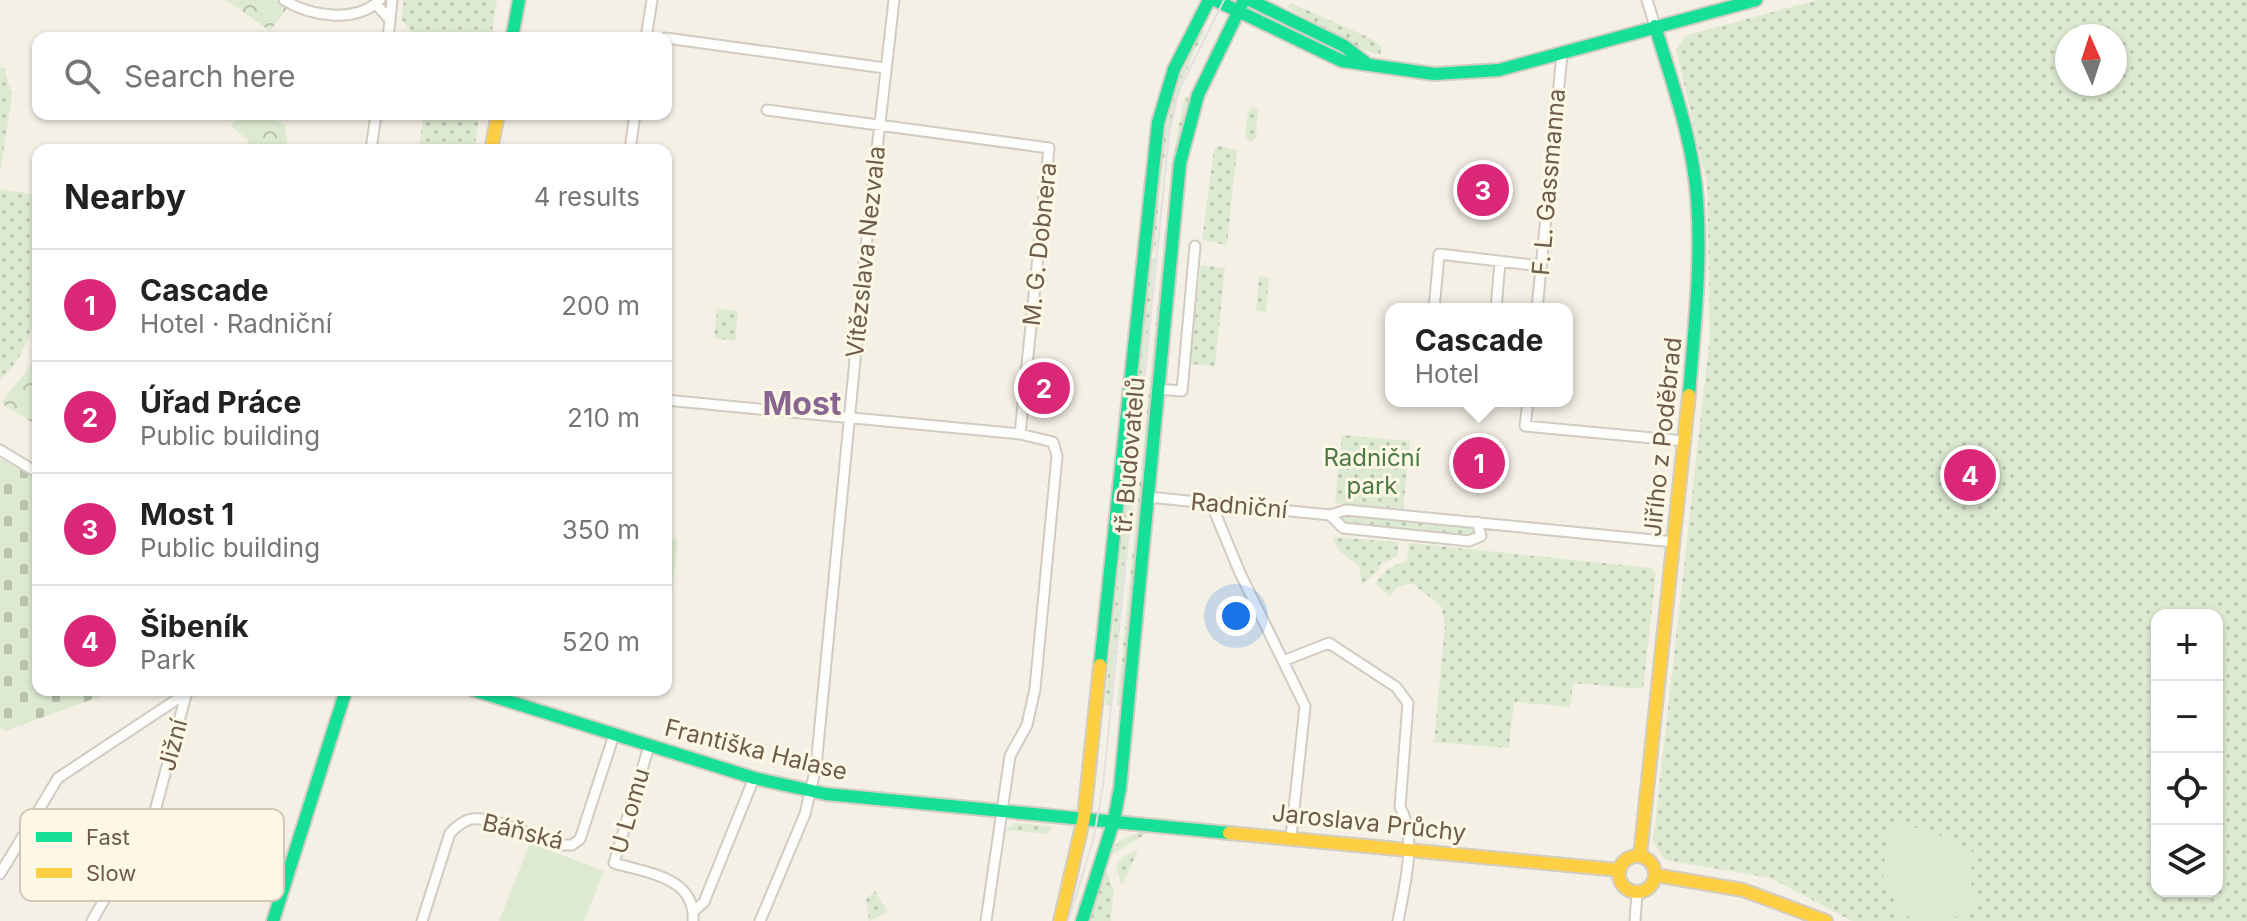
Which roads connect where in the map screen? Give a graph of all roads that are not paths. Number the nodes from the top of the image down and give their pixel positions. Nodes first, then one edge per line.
1 (284, 0) edge
2 (392, 0) edge
3 (519, 0) edge
4 (652, 0) edge
5 (894, 0) edge
6 (1196, 0) edge
7 (1212, 0) edge
8 (1250, 0) edge
9 (1647, 0) edge
10 (1756, 0) edge
11 (378, 2) edge
12 (1265, 4) edge
13 (1240, 6) edge
14 (1200, 16) junction
15 (390, 20) junction
16 (1258, 20) junction
17 (1655, 26) junction
18 (389, 32) edge
19 (513, 32) edge
20 (648, 32) edge
21 (1225, 32) junction
22 (672, 39) edge
23 (1562, 54) junction
24 (1365, 62) junction
25 (885, 68) junction
26 (767, 110) dead end
27 (375, 120) edge
28 (497, 120) edge
29 (634, 120) edge
30 (879, 124) junction
31 (372, 144) edge
32 (492, 144) edge
33 (631, 144) edge
34 (1195, 246) dead end
35 (1500, 262) junction
36 (1541, 266) junction
37 (1435, 303) edge
38 (1497, 303) edge
39 (1538, 303) edge
40 (1157, 389) junction
41 (672, 401) edge
42 (1527, 407) edge
43 (850, 420) junction
44 (1020, 434) junction
45 (1685, 441) junction
46 (0, 450) edge
47 (32, 469) edge
48 (1148, 497) junction
49 (1211, 503) junction
50 (1330, 515) junction
51 (1477, 522) junction
52 (1504, 524) junction
53 (1481, 536) junction
54 (1674, 542) junction
55 (1283, 661) junction
56 (182, 696) edge
57 (187, 696) edge
58 (344, 696) edge
59 (492, 696) edge
60 (614, 735) junction
61 (649, 746) junction
62 (754, 778) junction
63 (811, 790) junction
64 (39, 809) edge
65 (156, 809) edge
66 (1003, 811) junction
67 (1084, 817) junction
68 (1114, 820) junction
69 (1291, 837) junction
70 (20, 841) edge
71 (1406, 849) junction
72 (1640, 856) junction
73 (1619, 870) junction
74 (0, 874) edge
75 (1655, 875) junction
76 (284, 886) edge
77 (1637, 892) junction
78 (103, 901) edge
79 (279, 901) edge
80 (693, 916) edge
81 (92, 921) edge
82 (273, 921) edge
83 (422, 921) edge
84 (760, 921) edge
85 (986, 921) edge
86 (1060, 921) edge
87 (1082, 921) edge
88 (1398, 921) edge
89 (1635, 921) edge
90 (1826, 921) edge

1 - 11 street
2 - 15 street
3 - 19 street
4 - 20 street
5 - 25 street, Vítězslava Nezvala
6 - 14 street
7 - 13 street
7 - 14 street, tř. Budovatelů
8 - 12 street
9 - 17 street
10 - 17 street
11 - 15 street
12 - 24 street
13 - 16 street
13 - 21 street, tř. Budovatelů
14 - 67 street, tř. Budovatelů
15 - 18 street
16 - 21 street
16 - 24 street
17 - 23 street
17 - 45 street, Jiřího z Poděbrad
21 - 40 street, tř. Budovatelů
22 - 25 street
23 - 24 street
23 - 36 street, F. L. Gassmanna
25 - 30 street, Vítězslava Nezvala
26 - 30 street
27 - 31 street
28 - 32 street
29 - 33 street
30 - 43 street, Vítězslava Nezvala
30 - 44 street, M. G. Dobnera
34 - 40 street
35 - 36 street
35 - 37 street
35 - 38 street
36 - 39 street, F. L. Gassmanna
40 - 48 street, tř. Budovatelů
41 - 43 street
42 - 45 street
43 - 44 street
43 - 63 street, Vítězslava Nezvala
44 - 66 street
45 - 54 street, Jiřího z Poděbrad
46 - 47 street
48 - 49 street, Radniční
48 - 68 street, tř. Budovatelů
49 - 50 street, Radniční
49 - 55 street
50 - 51 street, Radniční
50 - 53 street, Radniční
51 - 52 street, Radniční
51 - 53 street
52 - 53 street, Radniční
52 - 54 street, Radniční
54 - 72 street, Jiřího z Poděbrad
55 - 69 street
55 - 71 street
56 - 64 street
57 - 65 street, Jižní
58 - 76 street
59 - 60 street, Františka Halase
60 - 61 street, Františka Halase
60 - 83 street, Báňská
61 - 62 street, Františka Halase
61 - 80 street, U Lomu
62 - 63 street, Františka Halase
62 - 80 street
63 - 66 street, Františka Halase
63 - 84 street, Vítězslava Nezvala
66 - 67 street, Františka Halase
66 - 85 street
67 - 68 street, Jaroslava Průchy
67 - 86 street, tř. Budovatelů
68 - 69 street, Jaroslava Průchy
68 - 87 street, tř. Budovatelů
69 - 71 street, Jaroslava Průchy
70 - 74 street
71 - 73 street, Jaroslava Průchy
71 - 88 street
72 - 73 street
72 - 75 street
73 - 77 street
75 - 77 street
75 - 90 street
77 - 89 street
78 - 81 street, Jižní
79 - 82 street

